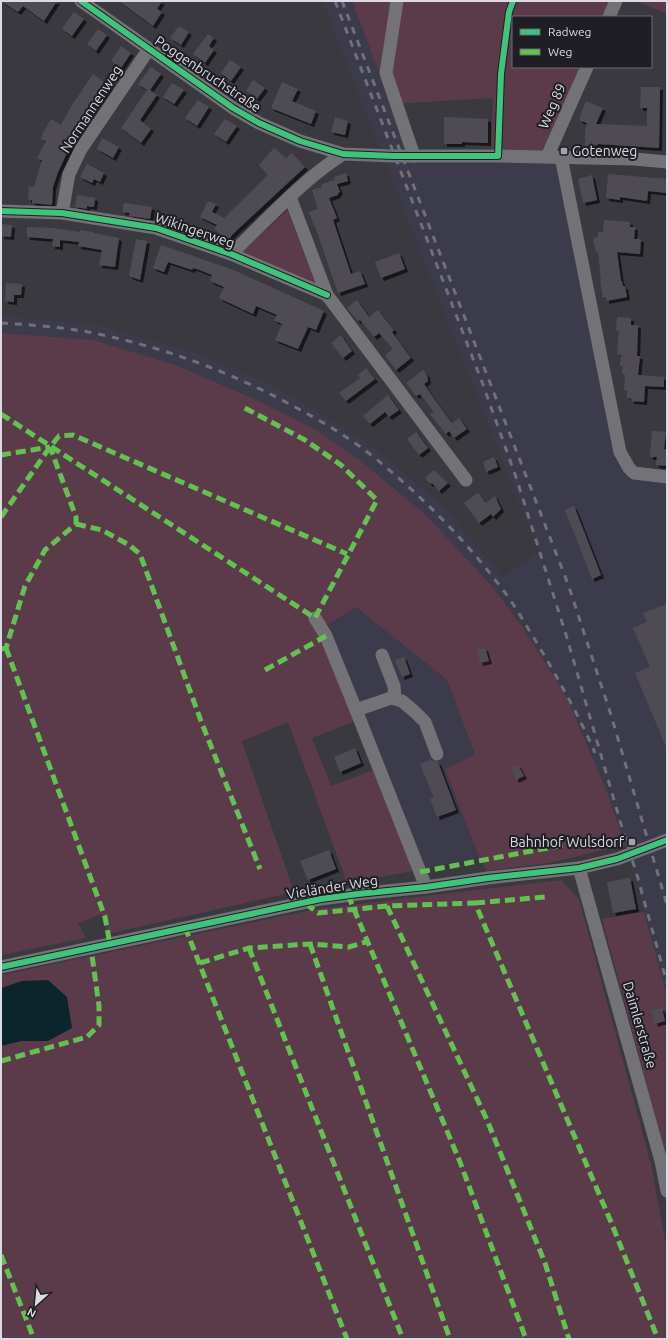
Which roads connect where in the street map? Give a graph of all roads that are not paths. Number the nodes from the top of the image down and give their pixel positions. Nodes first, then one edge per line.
1 (81, 1) edge
2 (397, 1) edge
3 (616, 1) edge
4 (609, 16) edge
5 (149, 49) junction
6 (587, 68) edge
7 (343, 154) junction
8 (414, 156) junction
9 (547, 157) junction
10 (561, 157) junction
11 (667, 162) edge
12 (290, 197) junction
13 (1, 211) edge
14 (62, 213) junction
15 (231, 254) junction
16 (327, 295) junction
17 (667, 477) edge
18 (466, 480) dead end
19 (315, 618) dead end
20 (382, 655) dead end
21 (395, 698) junction
22 (356, 710) junction
23 (437, 754) dead end
24 (667, 840) edge
25 (579, 868) junction
26 (426, 887) junction
27 (1, 967) edge
28 (667, 1191) edge

1 - 5 street, Poggenbruchstraße
2 - 8 street
3 - 4 street
5 - 7 street, Poggenbruchstraße
5 - 14 street, Normannenweg
6 - 9 street, Weg 89
7 - 8 street, Poggenbruchstraße
7 - 12 street, Wikingerweg
8 - 9 street, Poggenbruchstraße
9 - 10 street, Poggenbruchstraße
10 - 11 street, Poggenbruchstraße
10 - 17 street
12 - 15 street, Wikingerweg
12 - 16 street, Wikingerweg
13 - 14 street, Wikingerweg
14 - 15 street, Wikingerweg
15 - 16 street, Wikingerweg
16 - 18 street, Wikingerweg
19 - 22 street
20 - 21 street
21 - 22 street
21 - 23 street
22 - 26 street
24 - 25 street, Vieländer Weg
25 - 26 street, Vieländer Weg
25 - 28 street, Daimlerstraße
26 - 27 street, Vieländer Weg

